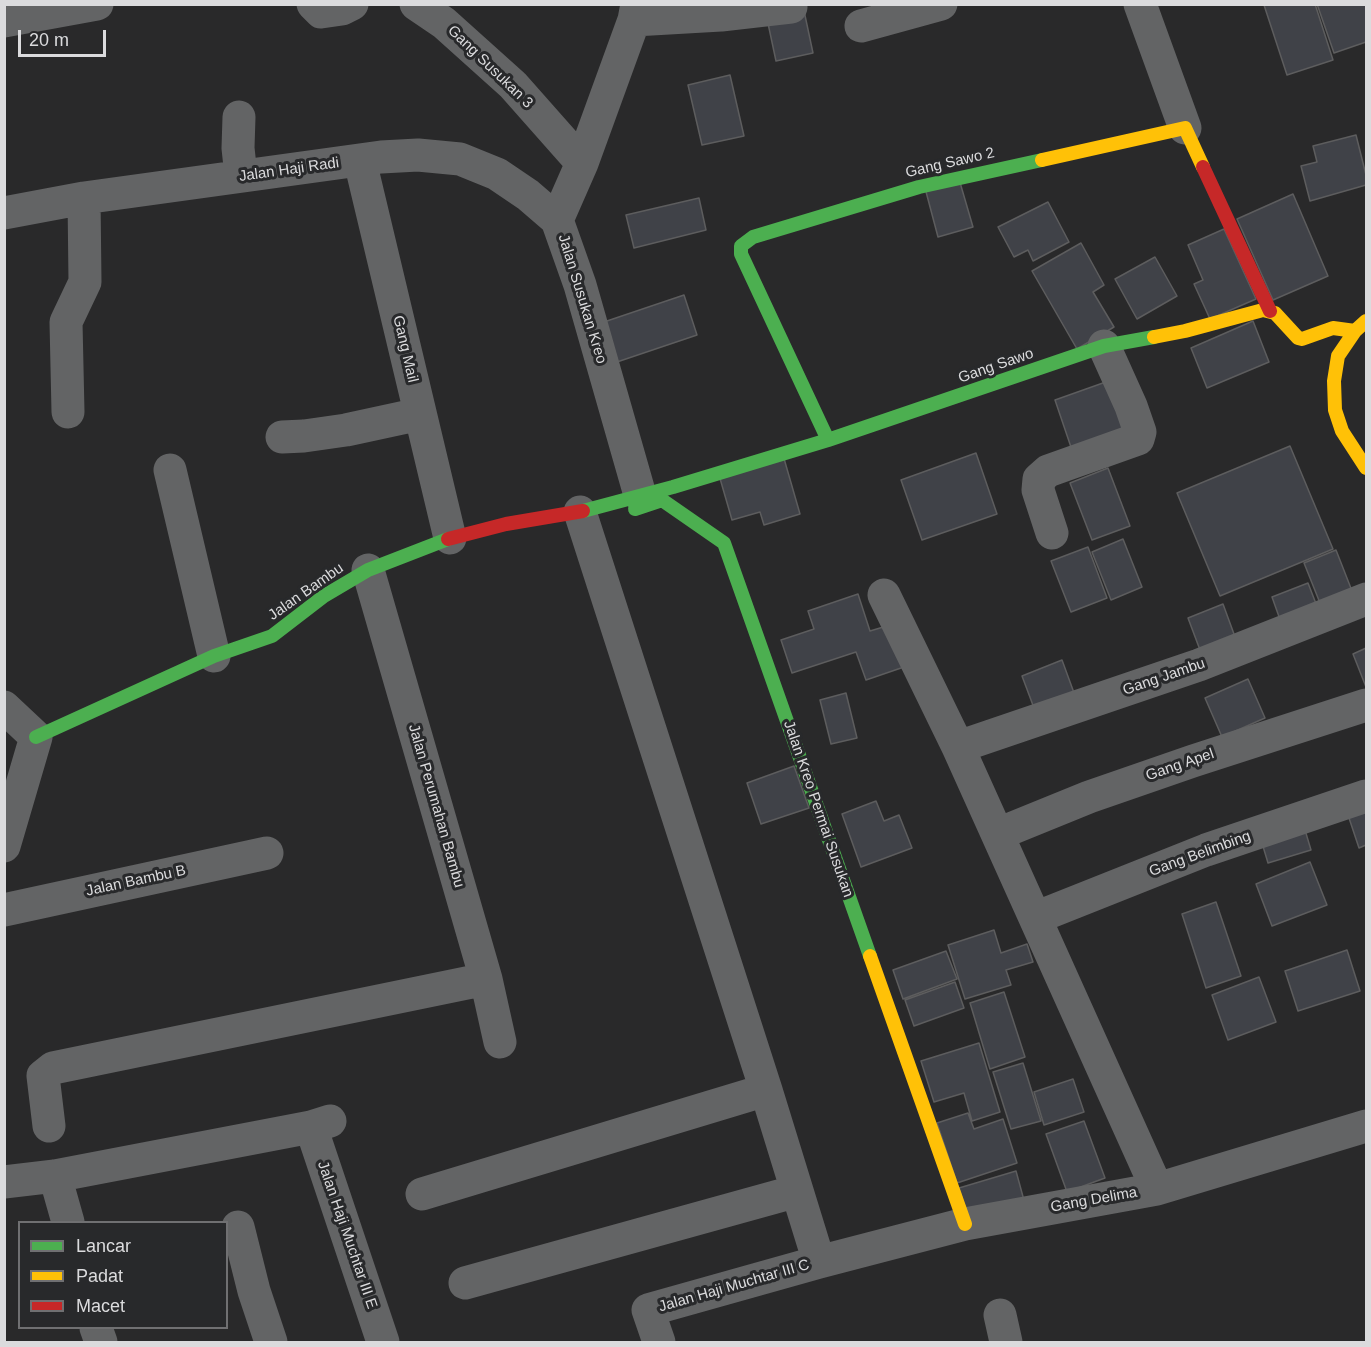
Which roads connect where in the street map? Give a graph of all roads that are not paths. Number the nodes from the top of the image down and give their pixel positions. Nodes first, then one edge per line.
1 (97, 4) edge
2 (352, 4) edge
3 (416, 4) edge
4 (941, 4) edge
5 (1140, 4) edge
6 (791, 7) dead end
7 (317, 8) edge
8 (43, 9) edge
9 (635, 12) edge
10 (4, 21) edge
11 (861, 27) dead end
12 (238, 117) dead end
13 (1185, 128) junction
14 (360, 160) junction
15 (582, 163) junction
16 (241, 176) junction
17 (84, 198) junction
18 (4, 213) edge
19 (557, 220) junction
20 (1270, 311) junction
21 (1366, 321) edge
22 (1355, 331) junction
23 (1104, 346) junction
24 (68, 412) dead end
25 (420, 414) junction
26 (282, 437) dead end
27 (828, 440) junction
28 (1366, 468) edge
29 (170, 470) dead end
30 (640, 495) junction
31 (583, 519) junction
32 (1052, 533) dead end
33 (450, 538) junction
34 (368, 570) junction
35 (884, 596) dead end
36 (1366, 599) edge
37 (214, 656) junction
38 (1366, 705) edge
39 (4, 707) edge
40 (36, 736) junction
41 (958, 747) junction
42 (1366, 796) edge
43 (998, 834) junction
44 (4, 846) edge
45 (267, 853) dead end
46 (4, 909) edge
47 (1035, 918) junction
48 (486, 980) junction
49 (500, 1042) dead end
50 (766, 1090) junction
51 (1366, 1125) edge
52 (49, 1126) dead end
53 (56, 1176) junction
54 (4, 1182) edge
55 (1157, 1189) junction
56 (797, 1191) junction
57 (422, 1194) dead end
58 (68, 1221) edge
59 (965, 1224) junction
60 (238, 1227) dead end
61 (819, 1262) junction
62 (465, 1283) dead end
63 (271, 1342) edge
64 (383, 1342) edge
65 (658, 1342) edge

1 - 8 street
2 - 7 street
3 - 15 street, Gang Susukan 3
4 - 11 street
5 - 13 street
6 - 9 street
8 - 10 street
9 - 15 street, Jalan Susukan Kreo
12 - 16 street
13 - 20 street
13 - 27 street, Gang Sawo 2
14 - 16 street, Jalan Haji Radi
14 - 19 street, Jalan Haji Radi
14 - 25 street, Gang Mail
15 - 19 street, Jalan Susukan Kreo
16 - 17 street, Jalan Haji Radi
17 - 18 street, Jalan Haji Radi
17 - 24 street
19 - 30 street, Jalan Susukan Kreo
20 - 22 street
20 - 23 street, Gang Sawo
21 - 22 street
22 - 28 street
23 - 27 street, Gang Sawo
23 - 32 street
25 - 26 street
25 - 33 street, Gang Mail
27 - 30 street, Gang Sawo
29 - 37 street
30 - 31 street, Jalan Bambu
31 - 33 street, Jalan Bambu
31 - 50 street
31 - 59 street, Jalan Kreo Permai Susukan
33 - 34 street, Jalan Bambu
34 - 37 street, Jalan Bambu
34 - 48 street, Jalan Perumahan Bambu
35 - 41 street
36 - 41 street, Gang Jambu
37 - 40 street, Jalan Bambu
38 - 43 street, Gang Apel
39 - 40 street
40 - 44 street
41 - 43 street
42 - 47 street, Gang Belimbing
43 - 47 street
45 - 46 street, Jalan Bambu B
47 - 55 street
48 - 49 street, Jalan Perumahan Bambu
48 - 52 street
50 - 56 street
50 - 57 street
51 - 55 street, Gang Delima
53 - 54 street
53 - 58 street
53 - 64 street, Jalan Haji Muchtar III E
55 - 59 street, Gang Delima
56 - 61 street
56 - 62 street
59 - 61 street, Gang Delima
60 - 63 street
61 - 65 street, Jalan Haji Muchtar III C

